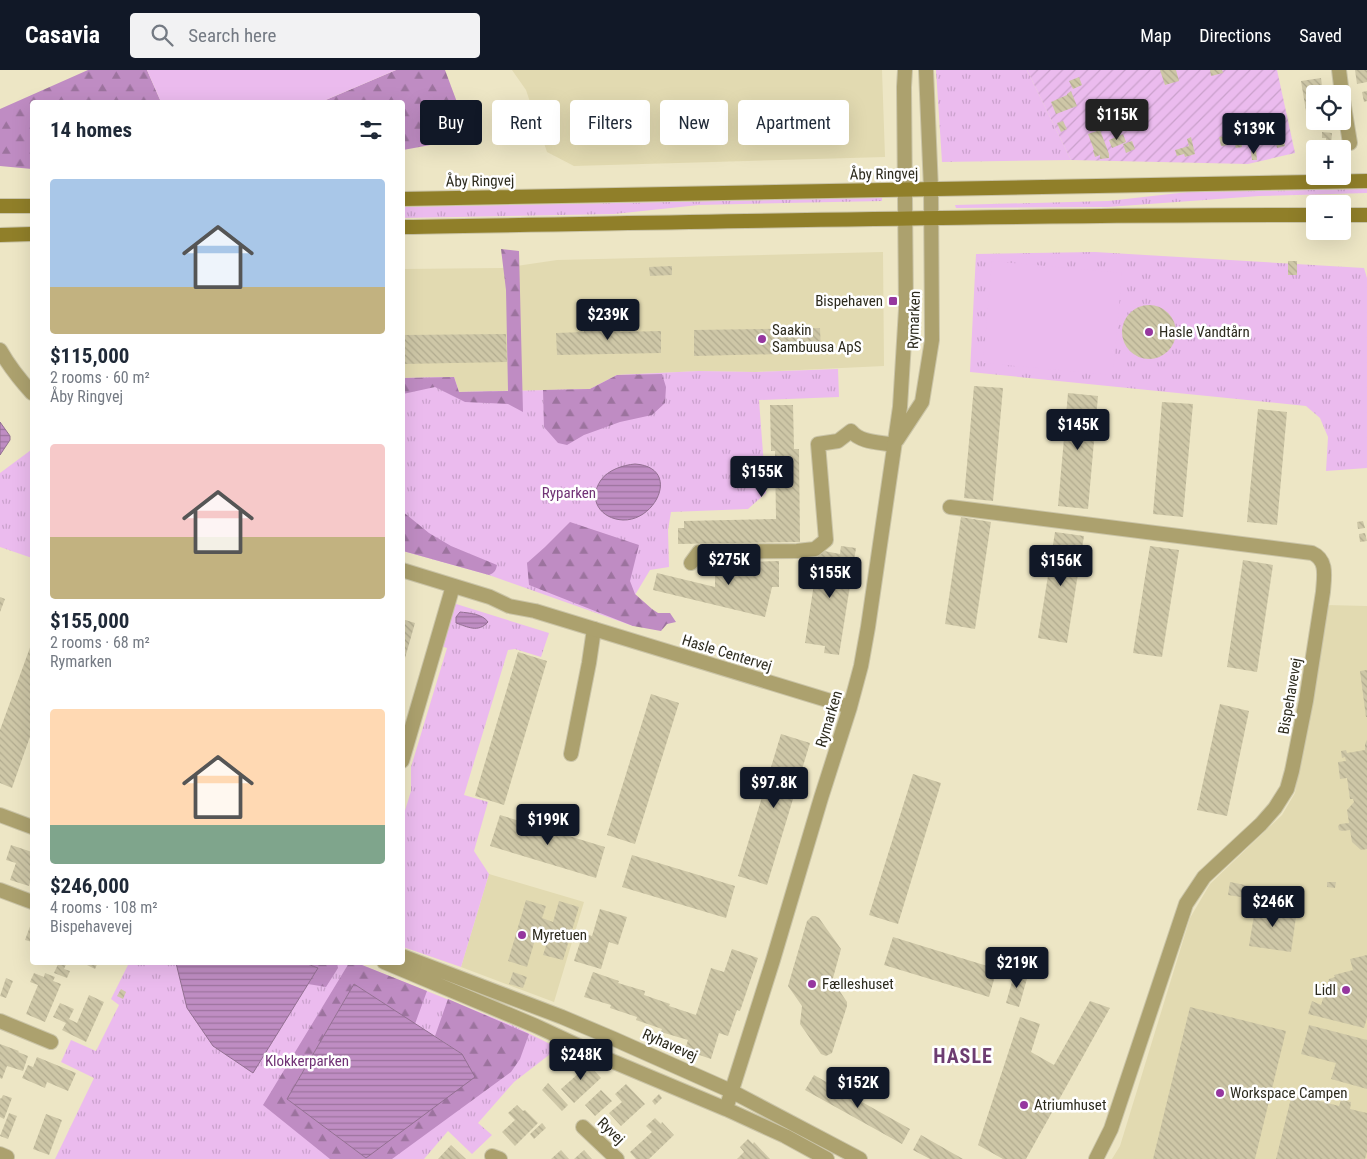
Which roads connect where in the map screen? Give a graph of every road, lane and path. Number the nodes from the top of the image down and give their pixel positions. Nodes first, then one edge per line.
1 (905, 70) edge
2 (926, 70) edge
3 (1339, 70) edge
4 (1341, 85) edge
5 (1367, 180) edge
6 (905, 189) junction
7 (931, 189) junction
8 (405, 198) edge
9 (0, 206) edge
10 (30, 206) edge
11 (1306, 215) edge
12 (1351, 216) edge
13 (1367, 216) edge
14 (906, 218) junction
15 (932, 218) junction
16 (405, 228) edge
17 (30, 234) edge
18 (0, 235) edge
19 (0, 350) edge
20 (30, 391) edge
21 (894, 444) junction
22 (950, 507) dead end
23 (691, 563) dead end
24 (405, 571) edge
25 (454, 586) junction
26 (594, 629) junction
27 (850, 707) junction
28 (405, 751) edge
29 (571, 754) dead end
30 (0, 815) edge
31 (30, 826) edge
32 (0, 890) edge
33 (30, 901) edge
34 (405, 957) edge
35 (391, 965) edge
36 (0, 1021) edge
37 (52, 1042) dead end
38 (731, 1091) junction
39 (726, 1109) junction
40 (583, 1127) dead end
41 (617, 1159) edge
42 (828, 1159) edge
43 (860, 1159) edge
44 (1096, 1159) edge

1 - 6 street, Rymarken
2 - 7 street, Rymarken
3 - 4 street
5 - 7 main road, Åby Ringvej
6 - 7 main road, Åby Ringvej
6 - 8 main road, Åby Ringvej
6 - 14 street, Rymarken
7 - 15 street, Rymarken
9 - 10 main road
11 - 15 main road
12 - 13 main road
14 - 15 main road
14 - 16 main road
14 - 21 street, Rymarken
15 - 21 street, Rymarken
17 - 18 main road
19 - 20 street
21 - 23 street
21 - 27 street, Rymarken
22 - 44 street, Bispehavevej
24 - 25 street, Hasle Centervej
25 - 26 street, Hasle Centervej
25 - 28 street
26 - 27 street, Hasle Centervej
26 - 29 street
27 - 38 street, Rymarken
30 - 31 street
32 - 33 street
34 - 38 street, Ryhavevej
35 - 39 street
36 - 37 street
38 - 39 street, Rymarken
38 - 43 street, Ryhavevej
39 - 42 street
40 - 41 street, Ryvej

